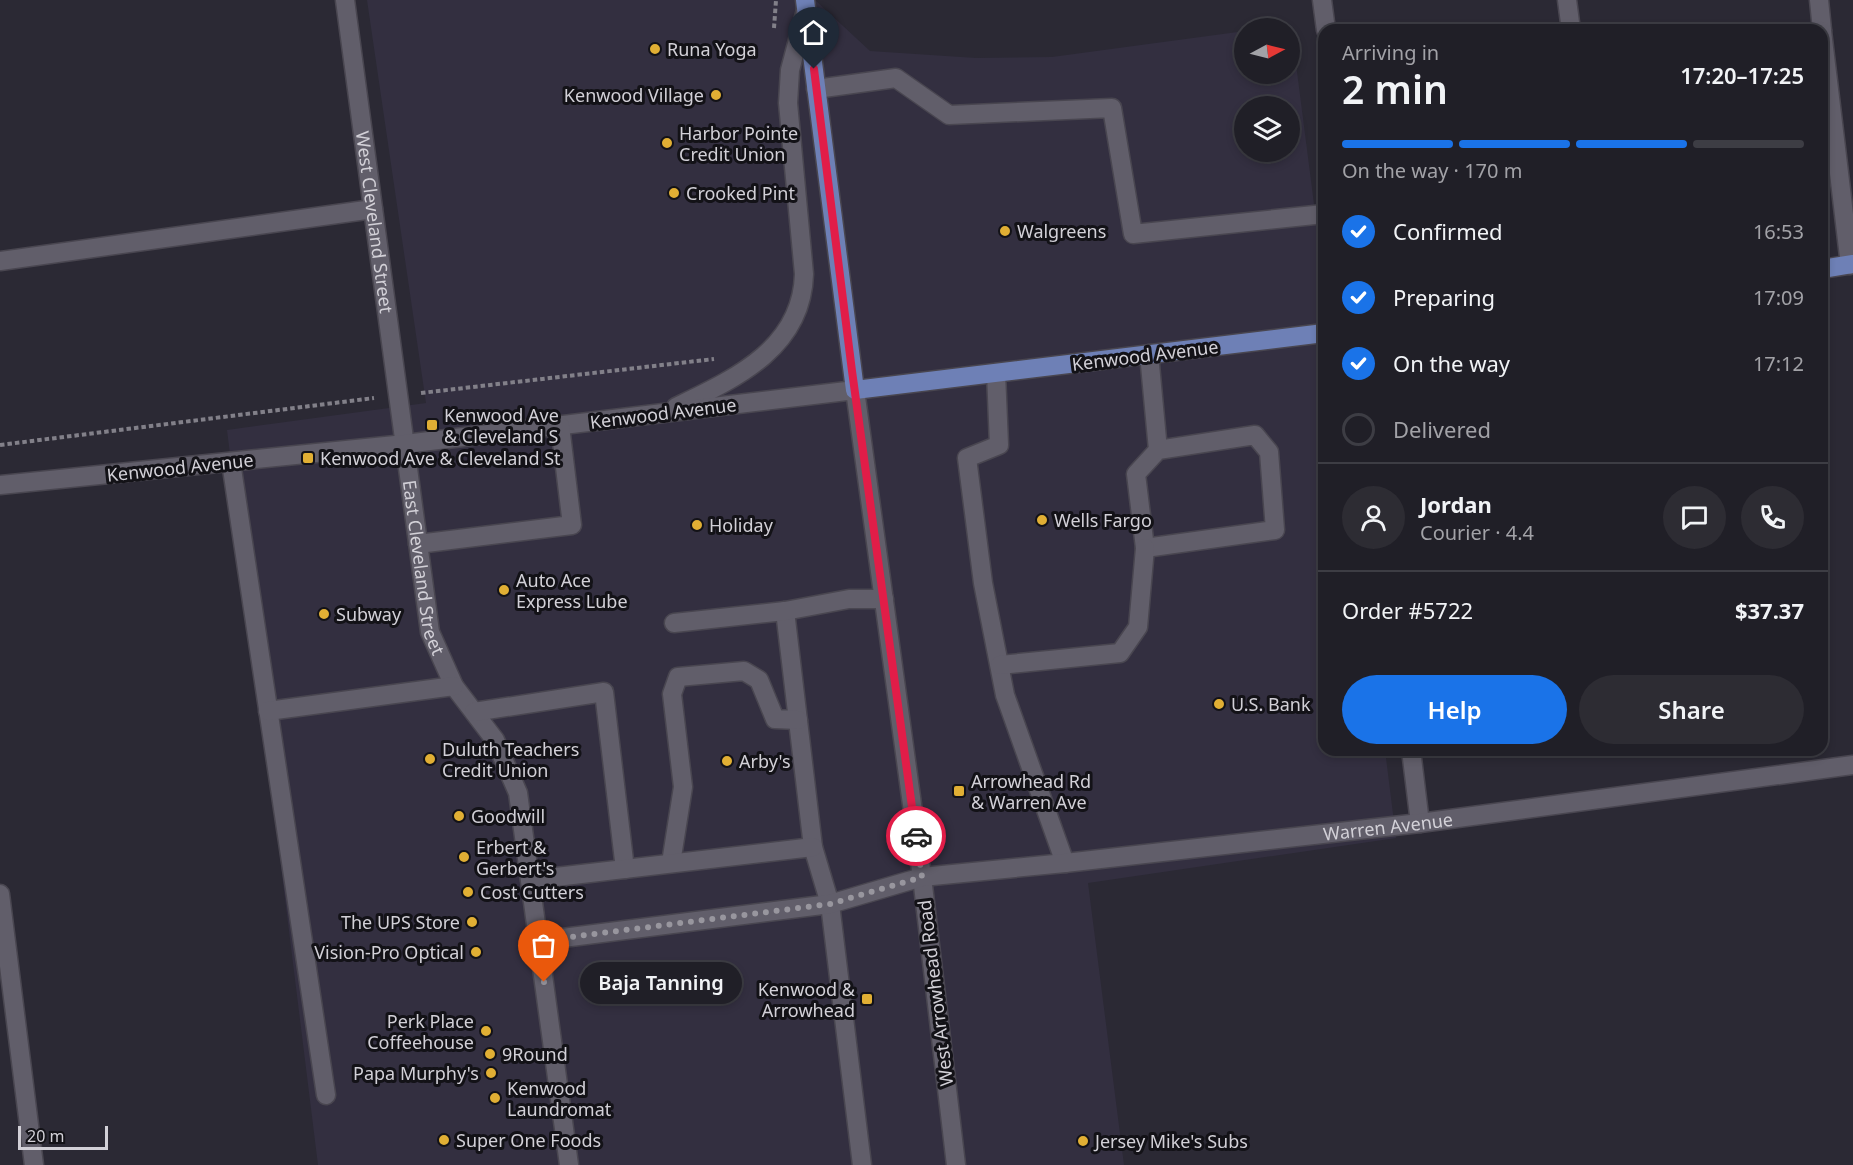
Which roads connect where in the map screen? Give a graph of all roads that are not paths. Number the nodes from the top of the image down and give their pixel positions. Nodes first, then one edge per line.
1 (345, 0) edge
2 (1322, 0) edge
3 (1567, 0) edge
4 (1819, 0) edge
5 (806, 5) edge
6 (1325, 24) edge
7 (1570, 24) edge
8 (1821, 24) edge
9 (1828, 77) edge
10 (816, 89) junction
11 (373, 209) junction
12 (1318, 215) edge
13 (0, 261) edge
14 (1852, 264) edge
15 (1828, 267) edge
16 (1318, 334) edge
17 (1149, 354) junction
18 (996, 373) junction
19 (855, 390) junction
20 (663, 413) junction
21 (560, 426) junction
22 (405, 444) junction
23 (1158, 450) junction
24 (231, 462) junction
25 (0, 486) edge
26 (418, 544) junction
27 (1145, 548) junction
28 (884, 599) junction
29 (785, 611) junction
30 (674, 624) dead end
31 (1000, 665) junction
32 (454, 686) junction
33 (268, 711) junction
34 (474, 712) junction
35 (798, 720) junction
36 (1412, 756) edge
37 (1853, 765) edge
38 (1420, 823) junction
39 (813, 848) junction
40 (671, 863) junction
41 (1065, 863) junction
42 (625, 869) junction
43 (922, 877) junction
44 (530, 880) junction
45 (0, 894) edge
46 (830, 904) junction
47 (539, 941) junction
48 (326, 1095) dead end
49 (34, 1165) edge
50 (569, 1165) edge
51 (862, 1165) edge
52 (956, 1165) edge

1 - 11 street, West Cleveland Street
2 - 6 street
3 - 7 street
4 - 8 street
5 - 10 main road, West Arrowhead Road
5 - 20 street
9 - 14 street
10 - 12 street
10 - 19 main road, West Arrowhead Road
11 - 13 street
11 - 22 street, West Cleveland Street
14 - 15 main road
16 - 17 main road, Kenwood Avenue
17 - 18 main road, Kenwood Avenue
17 - 23 street
18 - 19 main road, Kenwood Avenue
18 - 31 street
19 - 20 street, Kenwood Avenue
19 - 28 street, West Arrowhead Road
20 - 21 street, Kenwood Avenue
21 - 22 street, Kenwood Avenue
21 - 26 street
22 - 24 street, Kenwood Avenue
22 - 26 street, East Cleveland Street
23 - 27 street
23 - 27 street
24 - 25 street, Kenwood Avenue
24 - 33 street
26 - 32 street, East Cleveland Street
27 - 31 street
28 - 29 street
28 - 43 street, West Arrowhead Road
29 - 30 street
29 - 35 street
31 - 41 street
32 - 33 street
32 - 34 street, East Cleveland Street
33 - 48 street
34 - 42 street
34 - 44 street, East Cleveland Street
35 - 39 street
35 - 40 street
36 - 38 street
37 - 38 street, Warren Avenue
38 - 41 street, Warren Avenue
39 - 40 street
39 - 46 street
40 - 42 street
41 - 43 street, Warren Avenue
42 - 44 street
43 - 46 street, Warren Avenue
43 - 52 street, West Arrowhead Road
44 - 47 street, East Cleveland Street
45 - 49 street
46 - 47 street, Warren Avenue
46 - 51 street
47 - 50 street, East Cleveland Street

